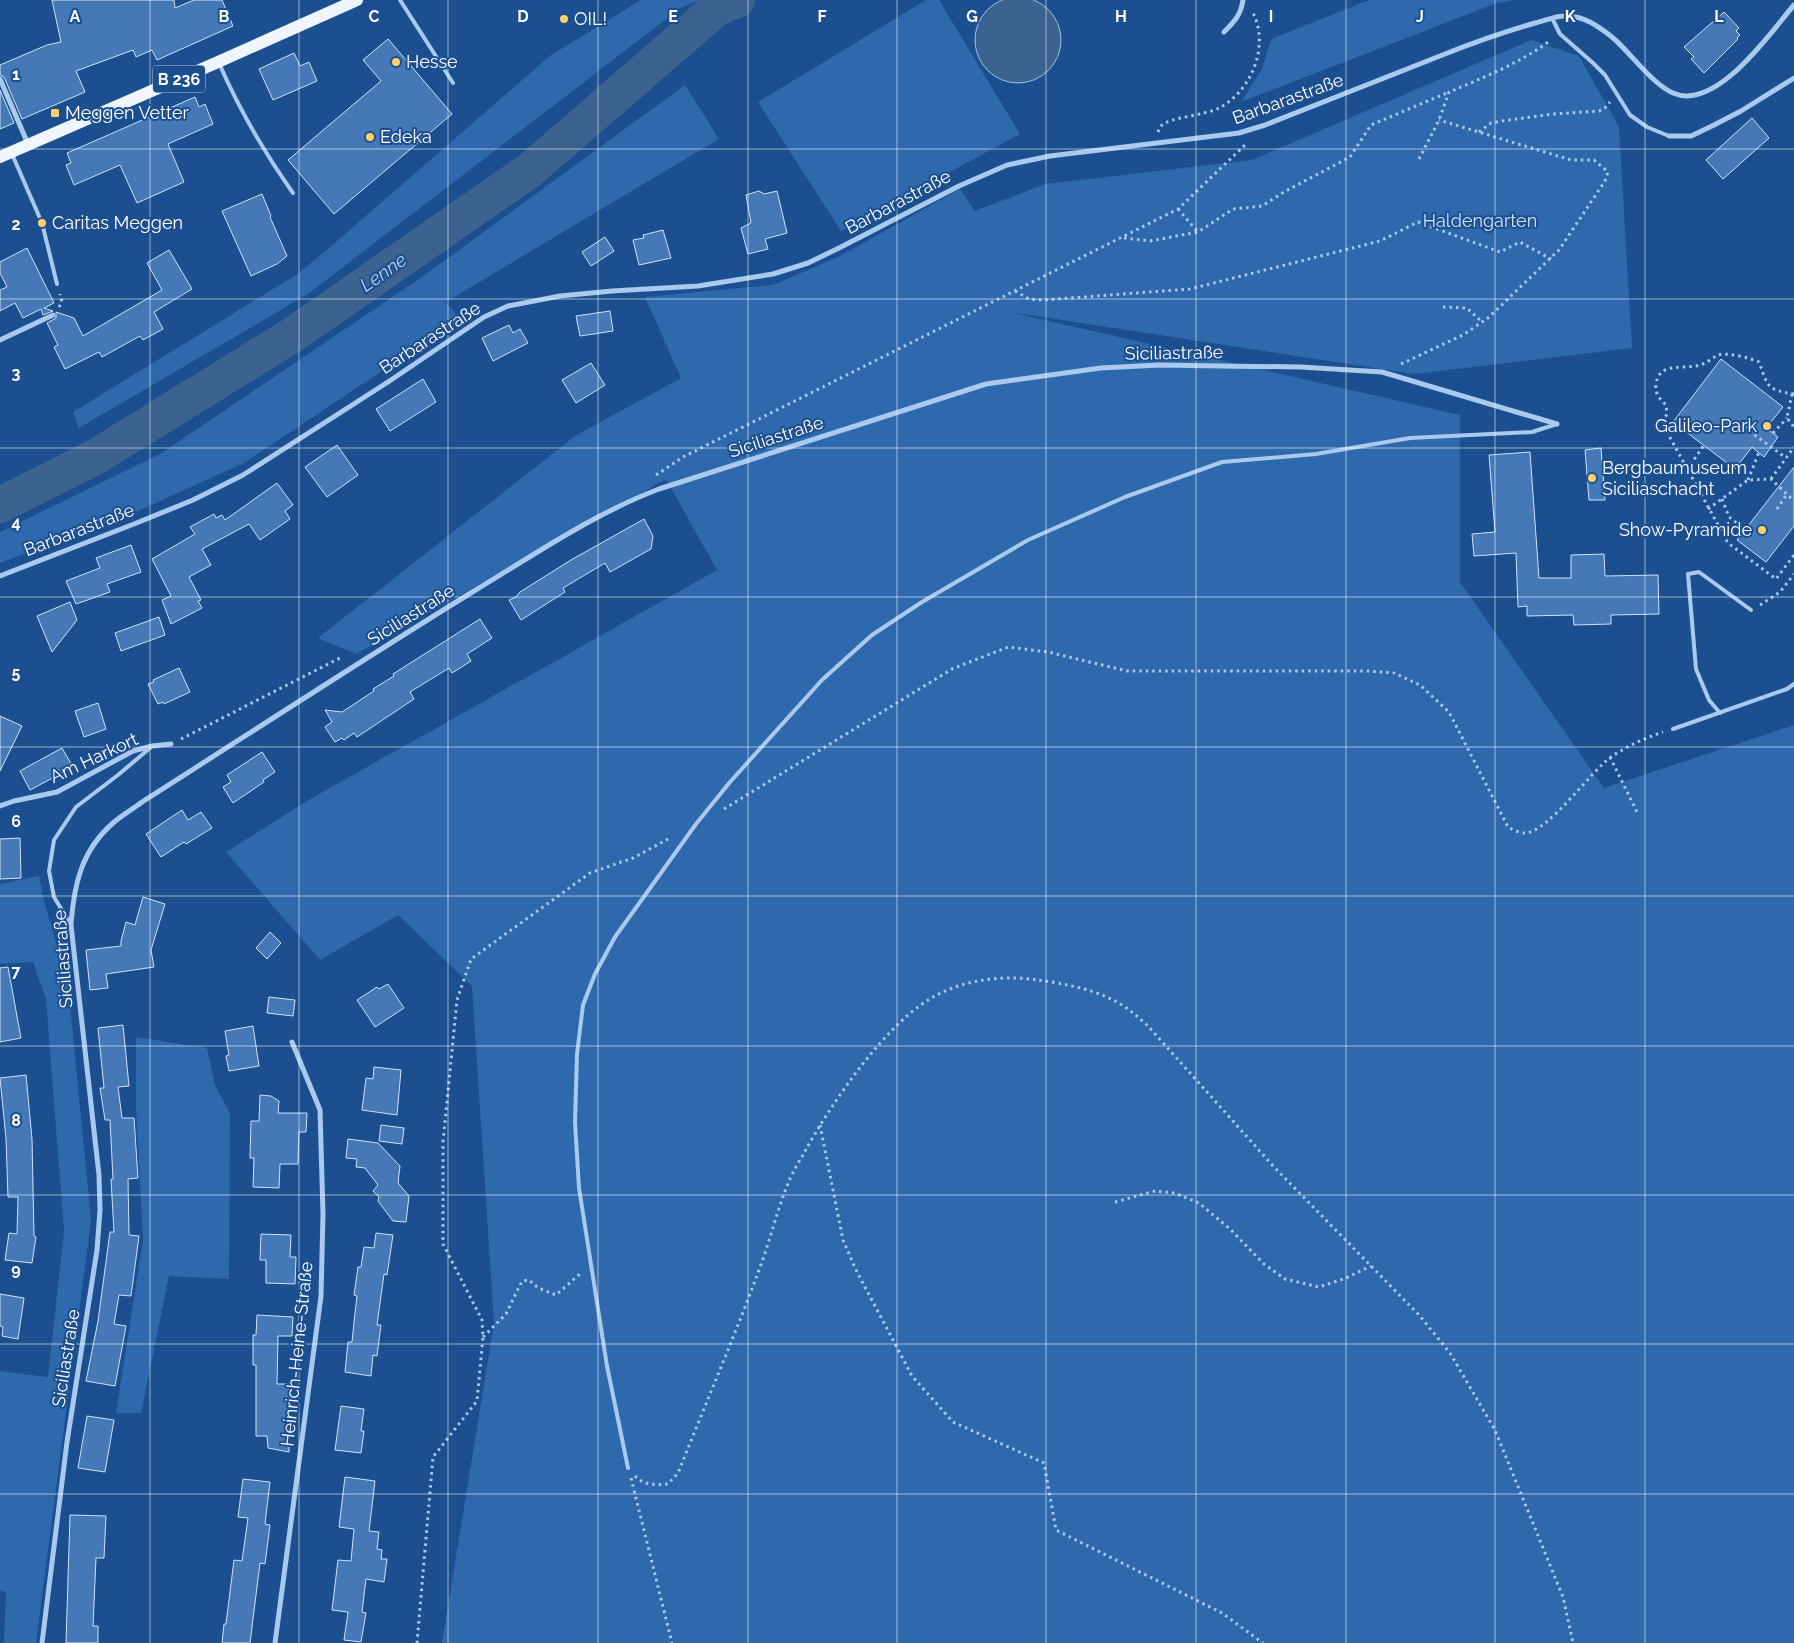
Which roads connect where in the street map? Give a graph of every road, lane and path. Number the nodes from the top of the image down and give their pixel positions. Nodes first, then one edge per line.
1 (357, 0) edge
2 (400, 0) edge
3 (1243, 0) edge
4 (1249, 4) dead end
5 (1794, 5) edge
6 (1552, 18) junction
7 (1224, 32) dead end
8 (1560, 34) junction
9 (218, 62) junction
10 (1794, 78) edge
11 (0, 79) edge
12 (453, 83) dead end
13 (1449, 92) junction
14 (1616, 93) junction
15 (1439, 120) junction
16 (1478, 133) junction
17 (1669, 136) joint
18 (1151, 143) junction
19 (28, 144) junction
20 (1245, 145) dead end
21 (5, 154) edge
22 (1419, 158) dead end
23 (293, 193) dead end
24 (1178, 209) junction
25 (1198, 232) junction
26 (1123, 238) junction
27 (1550, 259) junction
28 (57, 284) joint
29 (1015, 291) junction
30 (1442, 307) dead end
31 (53, 315) joint
32 (1482, 322) junction
33 (0, 340) edge
34 (1382, 372) junction
35 (1793, 394) edge
36 (1787, 418) junction
37 (1557, 424) joint
38 (1744, 427) dead end
39 (1794, 427) edge
40 (1773, 434) dead end
41 (1704, 445) dead end
42 (1794, 446) edge
43 (1759, 452) dead end
44 (1786, 458) junction
45 (1687, 470) junction
46 (654, 477) dead end
47 (1771, 479) junction
48 (1748, 480) junction
49 (1787, 494) junction
50 (1722, 499) junction
51 (1794, 501) edge
52 (1708, 509) junction
53 (1777, 510) dead end
54 (1738, 524) dead end
55 (1794, 555) edge
56 (1794, 574) edge
57 (0, 576) edge
58 (1751, 610) joint
59 (365, 660) junction
60 (1794, 684) edge
61 (1720, 713) junction
62 (1673, 729) joint
63 (171, 744) joint
64 (152, 746) junction
65 (1610, 757) junction
66 (0, 806) edge
67 (1638, 814) dead end
68 (696, 824) junction
69 (71, 925) junction
70 (292, 1042) dead end
71 (820, 1124) junction
72 (1115, 1202) dead end
73 (591, 1264) junction
74 (1371, 1266) junction
75 (483, 1337) junction
76 (628, 1468) junction
77 (42, 1643) edge
78 (274, 1643) edge
79 (417, 1643) edge
80 (672, 1643) edge
81 (1263, 1643) edge
82 (1573, 1643) edge

1 - 9 main road, B 236
2 - 12 lane
3 - 7 street
4 - 18 path
5 - 6 street, Barbarastraße
6 - 8 lane
6 - 18 street, Barbarastraße
8 - 13 path
8 - 14 lane
9 - 19 main road, B 236
9 - 23 lane
10 - 17 street
11 - 19 street
13 - 15 path
13 - 25 path
14 - 16 path
14 - 17 lane
15 - 16 path
15 - 22 path
16 - 27 path
18 - 57 street, Barbarastraße
19 - 21 main road, B 236
20 - 24 path
21 - 28 lane
24 - 25 path
24 - 26 path
25 - 26 path
26 - 29 path
27 - 29 path
27 - 32 path
28 - 31 path
29 - 46 path
30 - 32 path
31 - 33 street
32 - 34 path
34 - 37 street, Siciliastraße
34 - 59 street, Siciliastraße
35 - 36 path
35 - 45 path
36 - 39 path
36 - 40 path
37 - 68 lane
38 - 44 path
41 - 45 path
42 - 44 path
43 - 48 path
44 - 47 path
45 - 52 path
47 - 48 path
47 - 49 path
48 - 50 path
49 - 51 path
49 - 53 path
50 - 52 path
50 - 54 path
52 - 55 path
56 - 58 path
58 - 61 lane
59 - 63 path
59 - 69 street, Siciliastraße
60 - 61 lane
61 - 62 lane
62 - 65 path
63 - 64 street, Am Harkort
64 - 66 street, Am Harkort
64 - 69 lane
65 - 67 path
65 - 68 path
68 - 73 lane
68 - 75 path
69 - 77 street, Siciliastraße
70 - 78 street, Heinrich-Heine-Straße
71 - 74 path
71 - 76 path
71 - 81 path
72 - 74 path
73 - 75 path
73 - 76 lane
74 - 82 path
75 - 79 path
76 - 80 path

